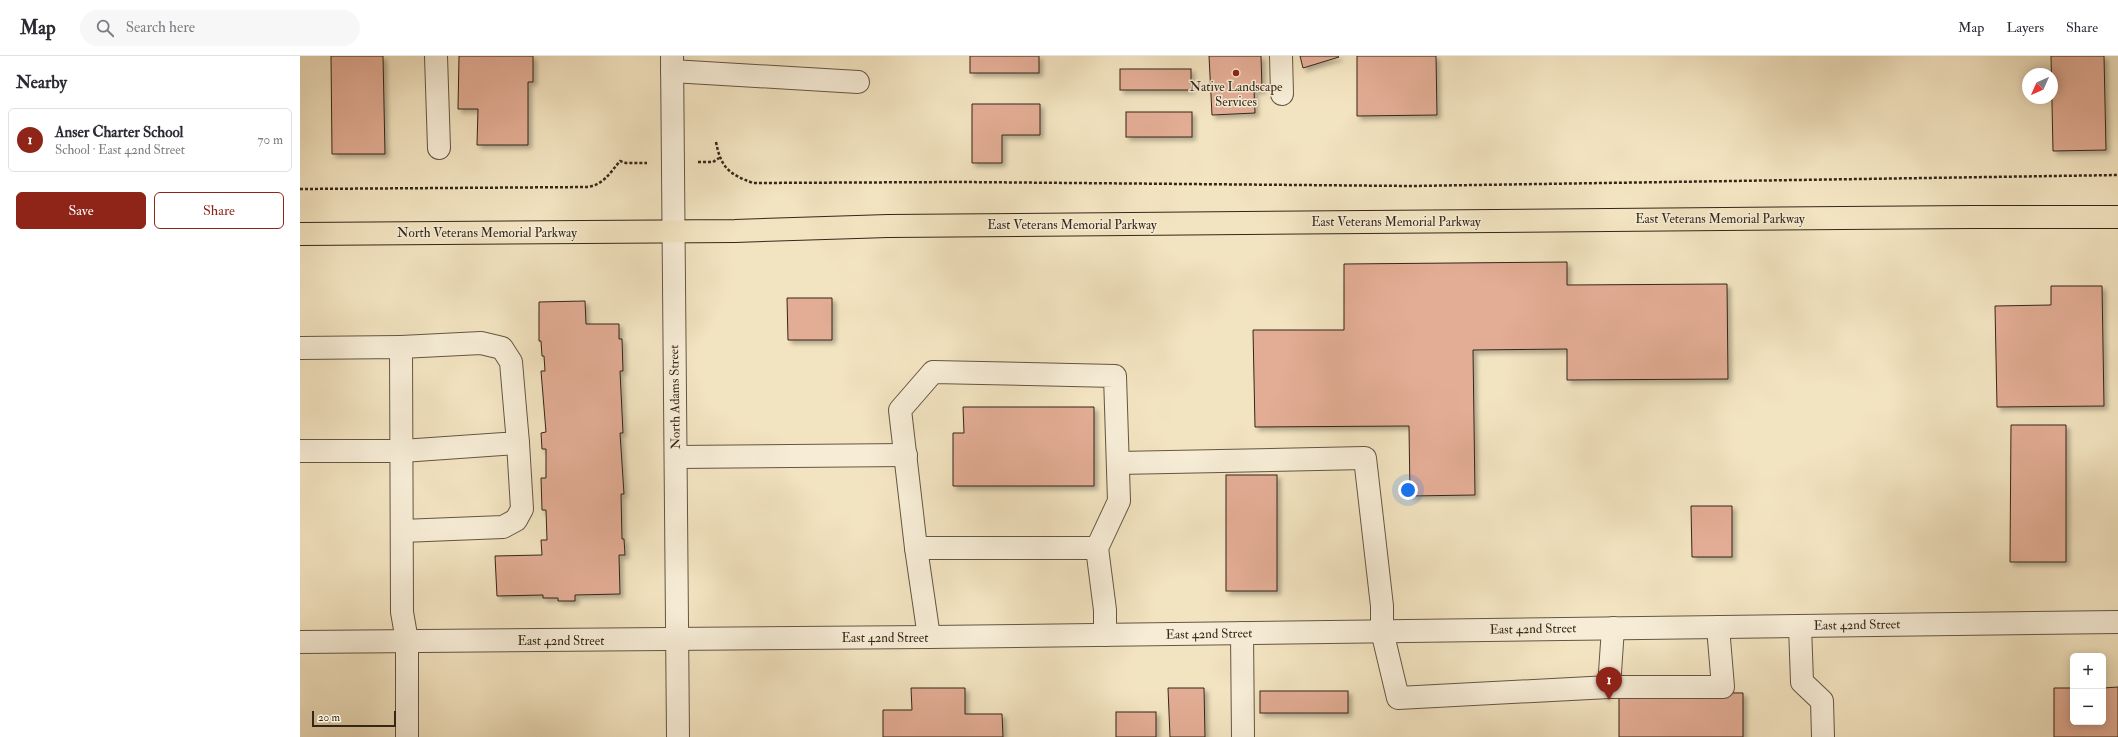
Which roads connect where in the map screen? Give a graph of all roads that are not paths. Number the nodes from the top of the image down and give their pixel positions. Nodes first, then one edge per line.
1 (436, 56) edge
2 (1281, 56) edge
3 (672, 64) edge
4 (858, 82) dead end
5 (1282, 94) dead end
6 (439, 148) dead end
7 (2118, 217) edge
8 (673, 231) junction
9 (300, 234) edge
10 (401, 347) junction
11 (300, 348) edge
12 (518, 443) junction
13 (300, 451) edge
14 (402, 451) junction
15 (906, 455) junction
16 (676, 457) junction
17 (1118, 463) junction
18 (402, 532) junction
19 (916, 548) junction
20 (1097, 548) junction
21 (2118, 622) edge
22 (1800, 626) junction
23 (1718, 627) junction
24 (1613, 628) junction
25 (1382, 631) junction
26 (1242, 633) junction
27 (1105, 635) junction
28 (930, 637) junction
29 (677, 640) junction
30 (406, 641) junction
31 (300, 642) edge
32 (1609, 687) junction
33 (407, 737) edge
34 (678, 737) edge
35 (1242, 737) edge
36 (1823, 737) edge

1 - 6 street
2 - 5 street
3 - 4 street
3 - 8 street, North Adams Street
7 - 8 main road, East Veterans Memorial Parkway
8 - 9 main road, North Veterans Memorial Parkway
8 - 16 street, North Adams Street
10 - 11 street
10 - 12 street
10 - 14 street
12 - 14 street
12 - 18 street
13 - 14 street
14 - 18 street
15 - 16 street
15 - 17 street
15 - 19 street
16 - 29 street, North Adams Street
17 - 20 street
17 - 25 street
18 - 30 street
19 - 20 street
19 - 28 street
20 - 27 street
21 - 22 street, East 42nd Street
22 - 23 street, East 42nd Street
22 - 36 street
23 - 24 street, East 42nd Street
23 - 32 street
24 - 25 street, East 42nd Street
24 - 32 street
25 - 26 street, East 42nd Street
25 - 32 street
26 - 27 street, East 42nd Street
26 - 35 street
27 - 28 street, East 42nd Street
28 - 29 street, East 42nd Street
29 - 30 street, East 42nd Street
29 - 34 street, North Adams Street
30 - 31 street, East 42nd Street
30 - 33 street

